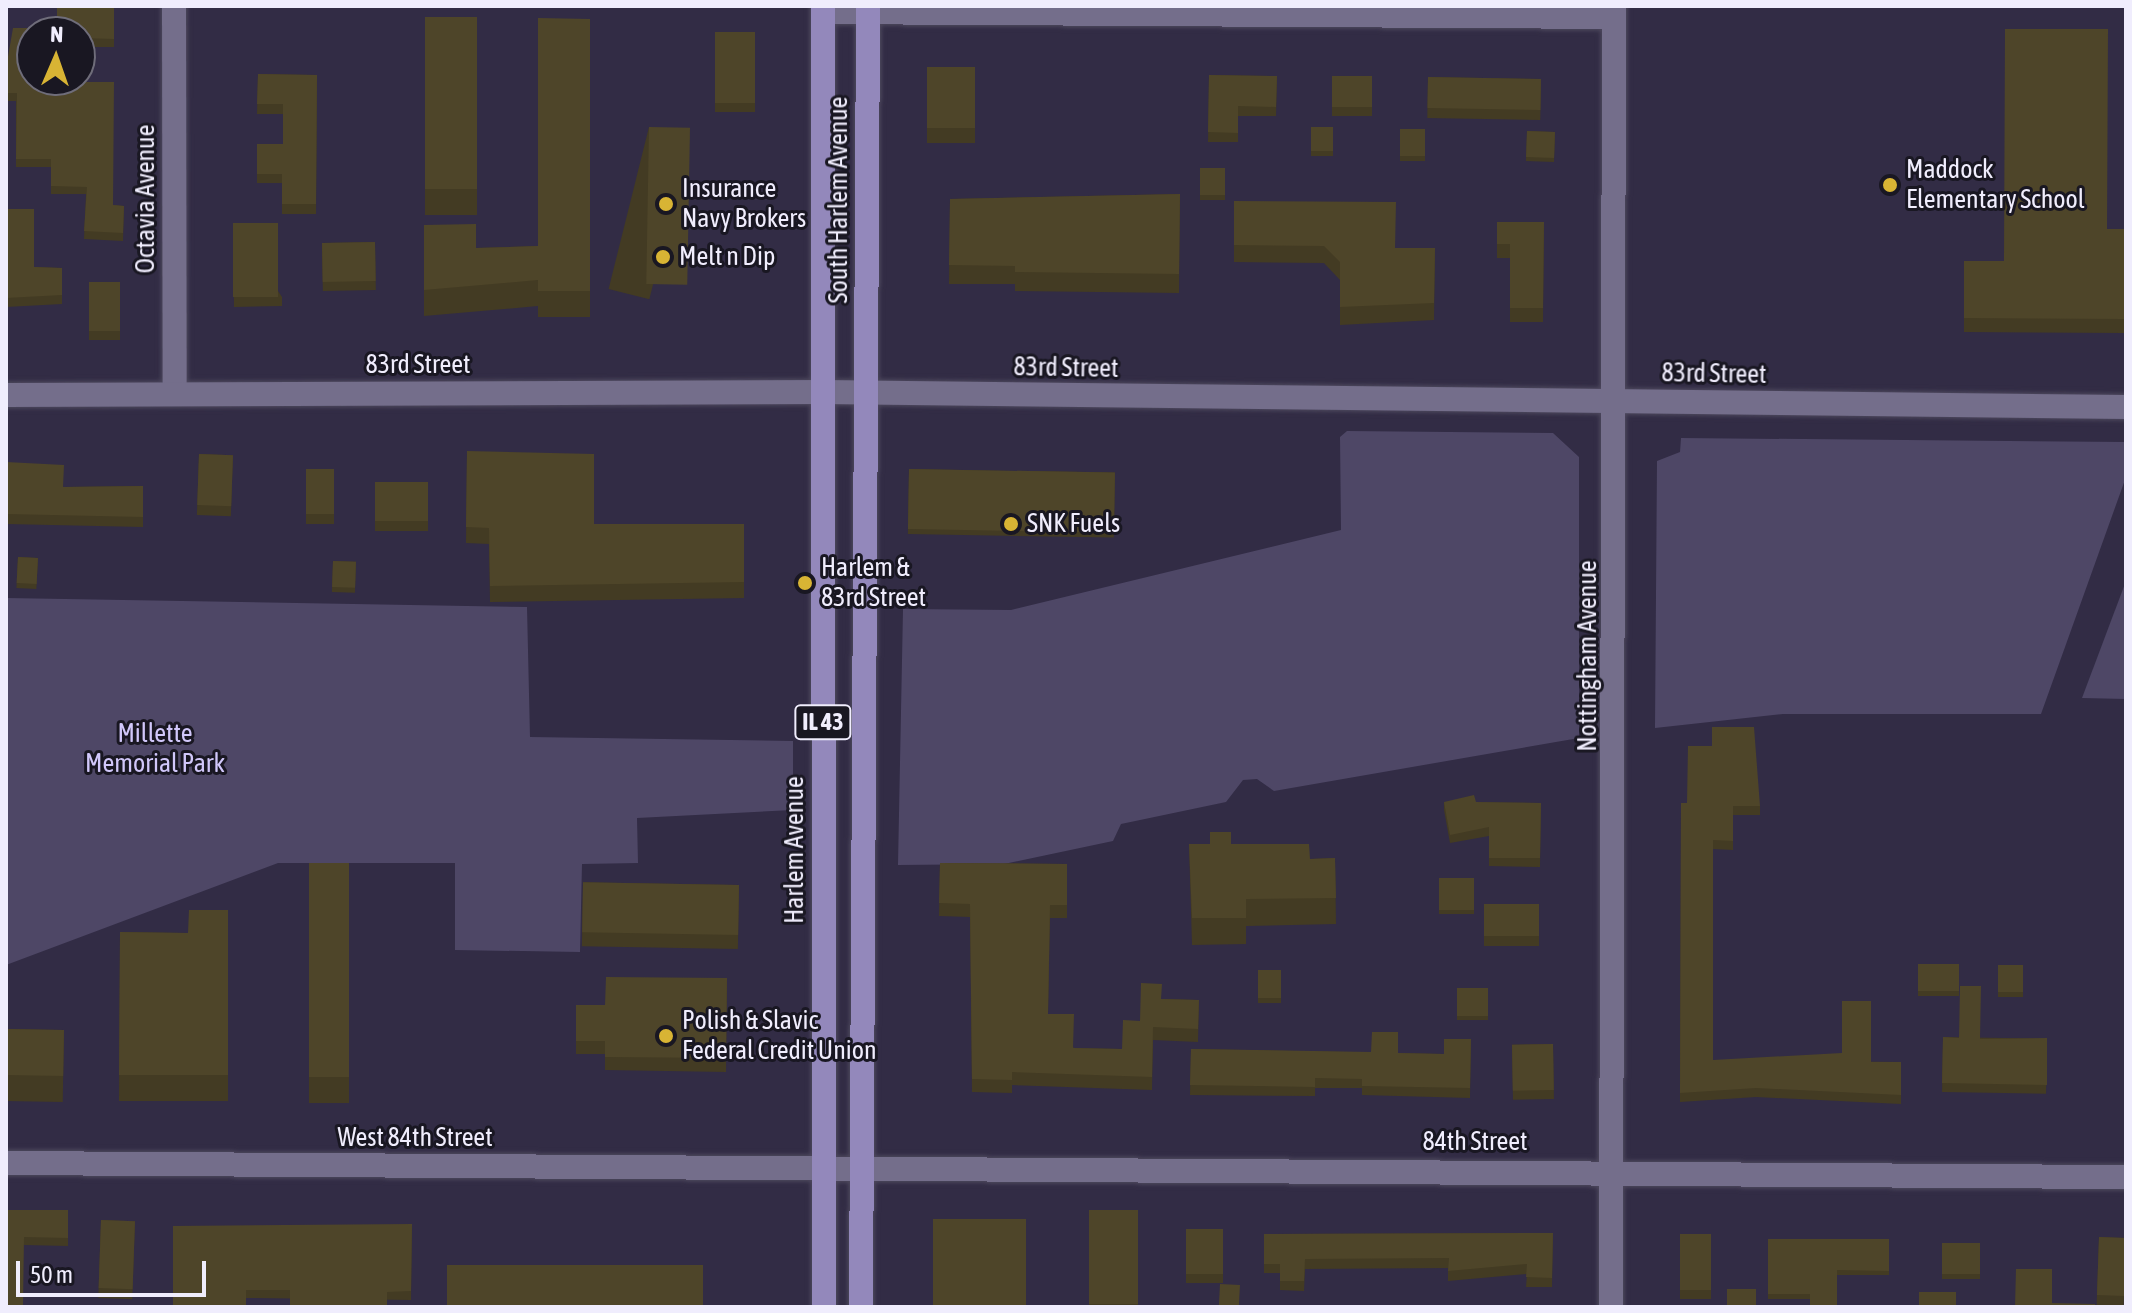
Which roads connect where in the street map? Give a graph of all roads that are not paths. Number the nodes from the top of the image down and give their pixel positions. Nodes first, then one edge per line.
1 (174, 6) edge
2 (823, 9) edge
3 (868, 9) edge
4 (1614, 12) edge
5 (823, 392) junction
6 (175, 393) junction
7 (866, 393) junction
8 (6, 395) edge
9 (1616, 401) junction
10 (2126, 407) edge
11 (6, 1163) edge
12 (824, 1169) junction
13 (862, 1170) junction
14 (1614, 1170) junction
15 (2126, 1177) edge
16 (824, 1307) edge
17 (861, 1307) edge
18 (1611, 1307) edge

1 - 6 street, Octavia Avenue
2 - 3 street
2 - 5 main road, South Harlem Avenue / IL 43
3 - 4 street
3 - 7 main road, South Harlem Avenue / IL 43
4 - 9 street, Nottingham Avenue
5 - 6 street, 83rd Street
5 - 7 street, 83rd Street
5 - 12 main road, Harlem Avenue / IL 43
6 - 8 street, 83rd Street
7 - 9 street, 83rd Street
7 - 13 main road, IL 43
9 - 10 street, 83rd Street
9 - 14 street, Nottingham Avenue
11 - 12 street, West 84th Street
12 - 13 street, 84th Street
12 - 16 main road, Harlem Avenue / IL 43
13 - 14 street, 84th Street
13 - 17 main road, IL 43
14 - 15 street, 84th Street
14 - 18 street, Nottingham Avenue

